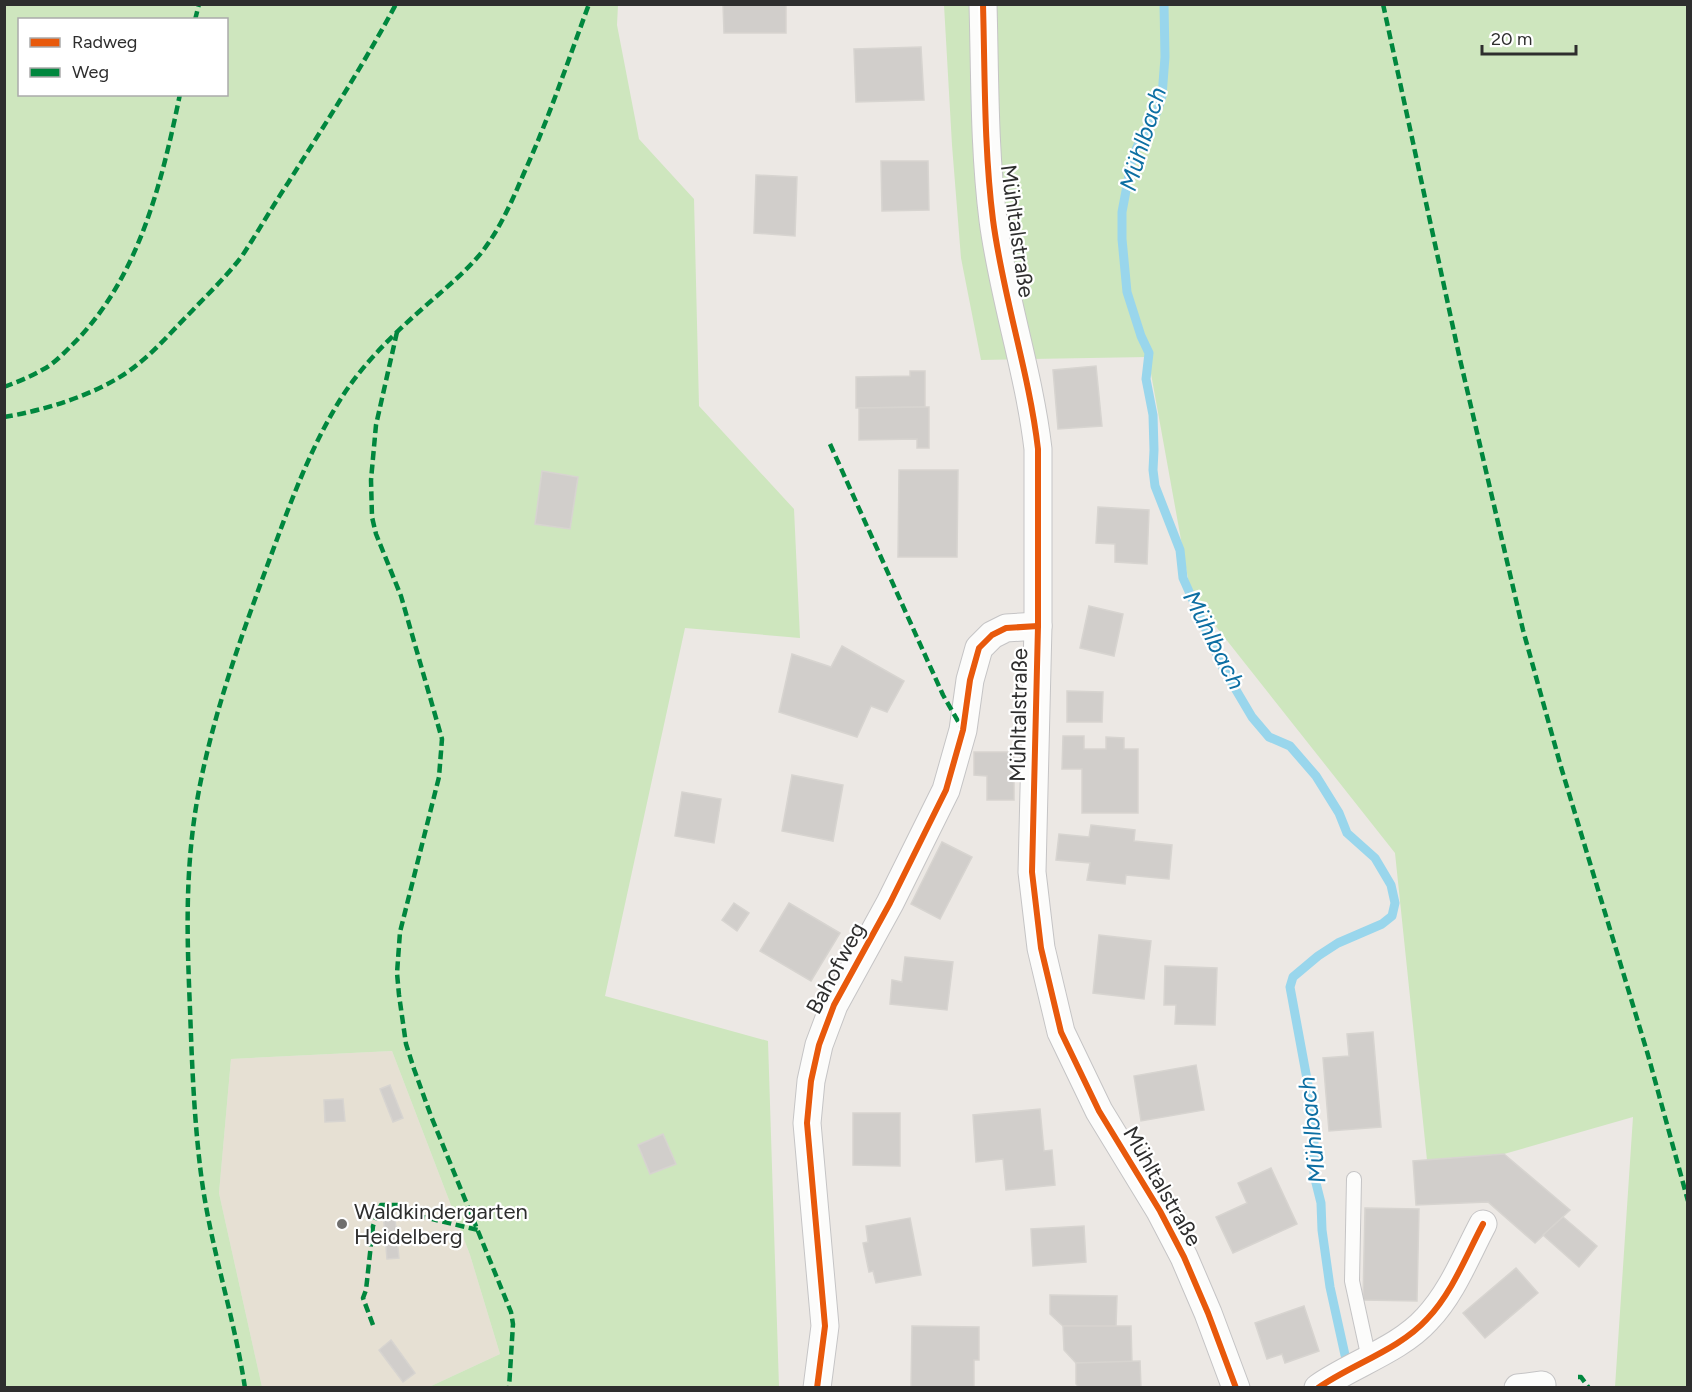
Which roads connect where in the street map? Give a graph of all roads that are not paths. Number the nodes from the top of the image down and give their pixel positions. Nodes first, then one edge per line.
1 (983, 4) edge
2 (1038, 626) junction
3 (1354, 1179) dead end
4 (1483, 1224) dead end
5 (1370, 1359) junction
6 (817, 1388) edge
7 (1236, 1388) edge
8 (1318, 1388) edge

1 - 2 street, Mühltalstraße
2 - 6 street, Bahofweg
2 - 7 street, Mühltalstraße
3 - 5 lane
4 - 5 street
5 - 8 street

